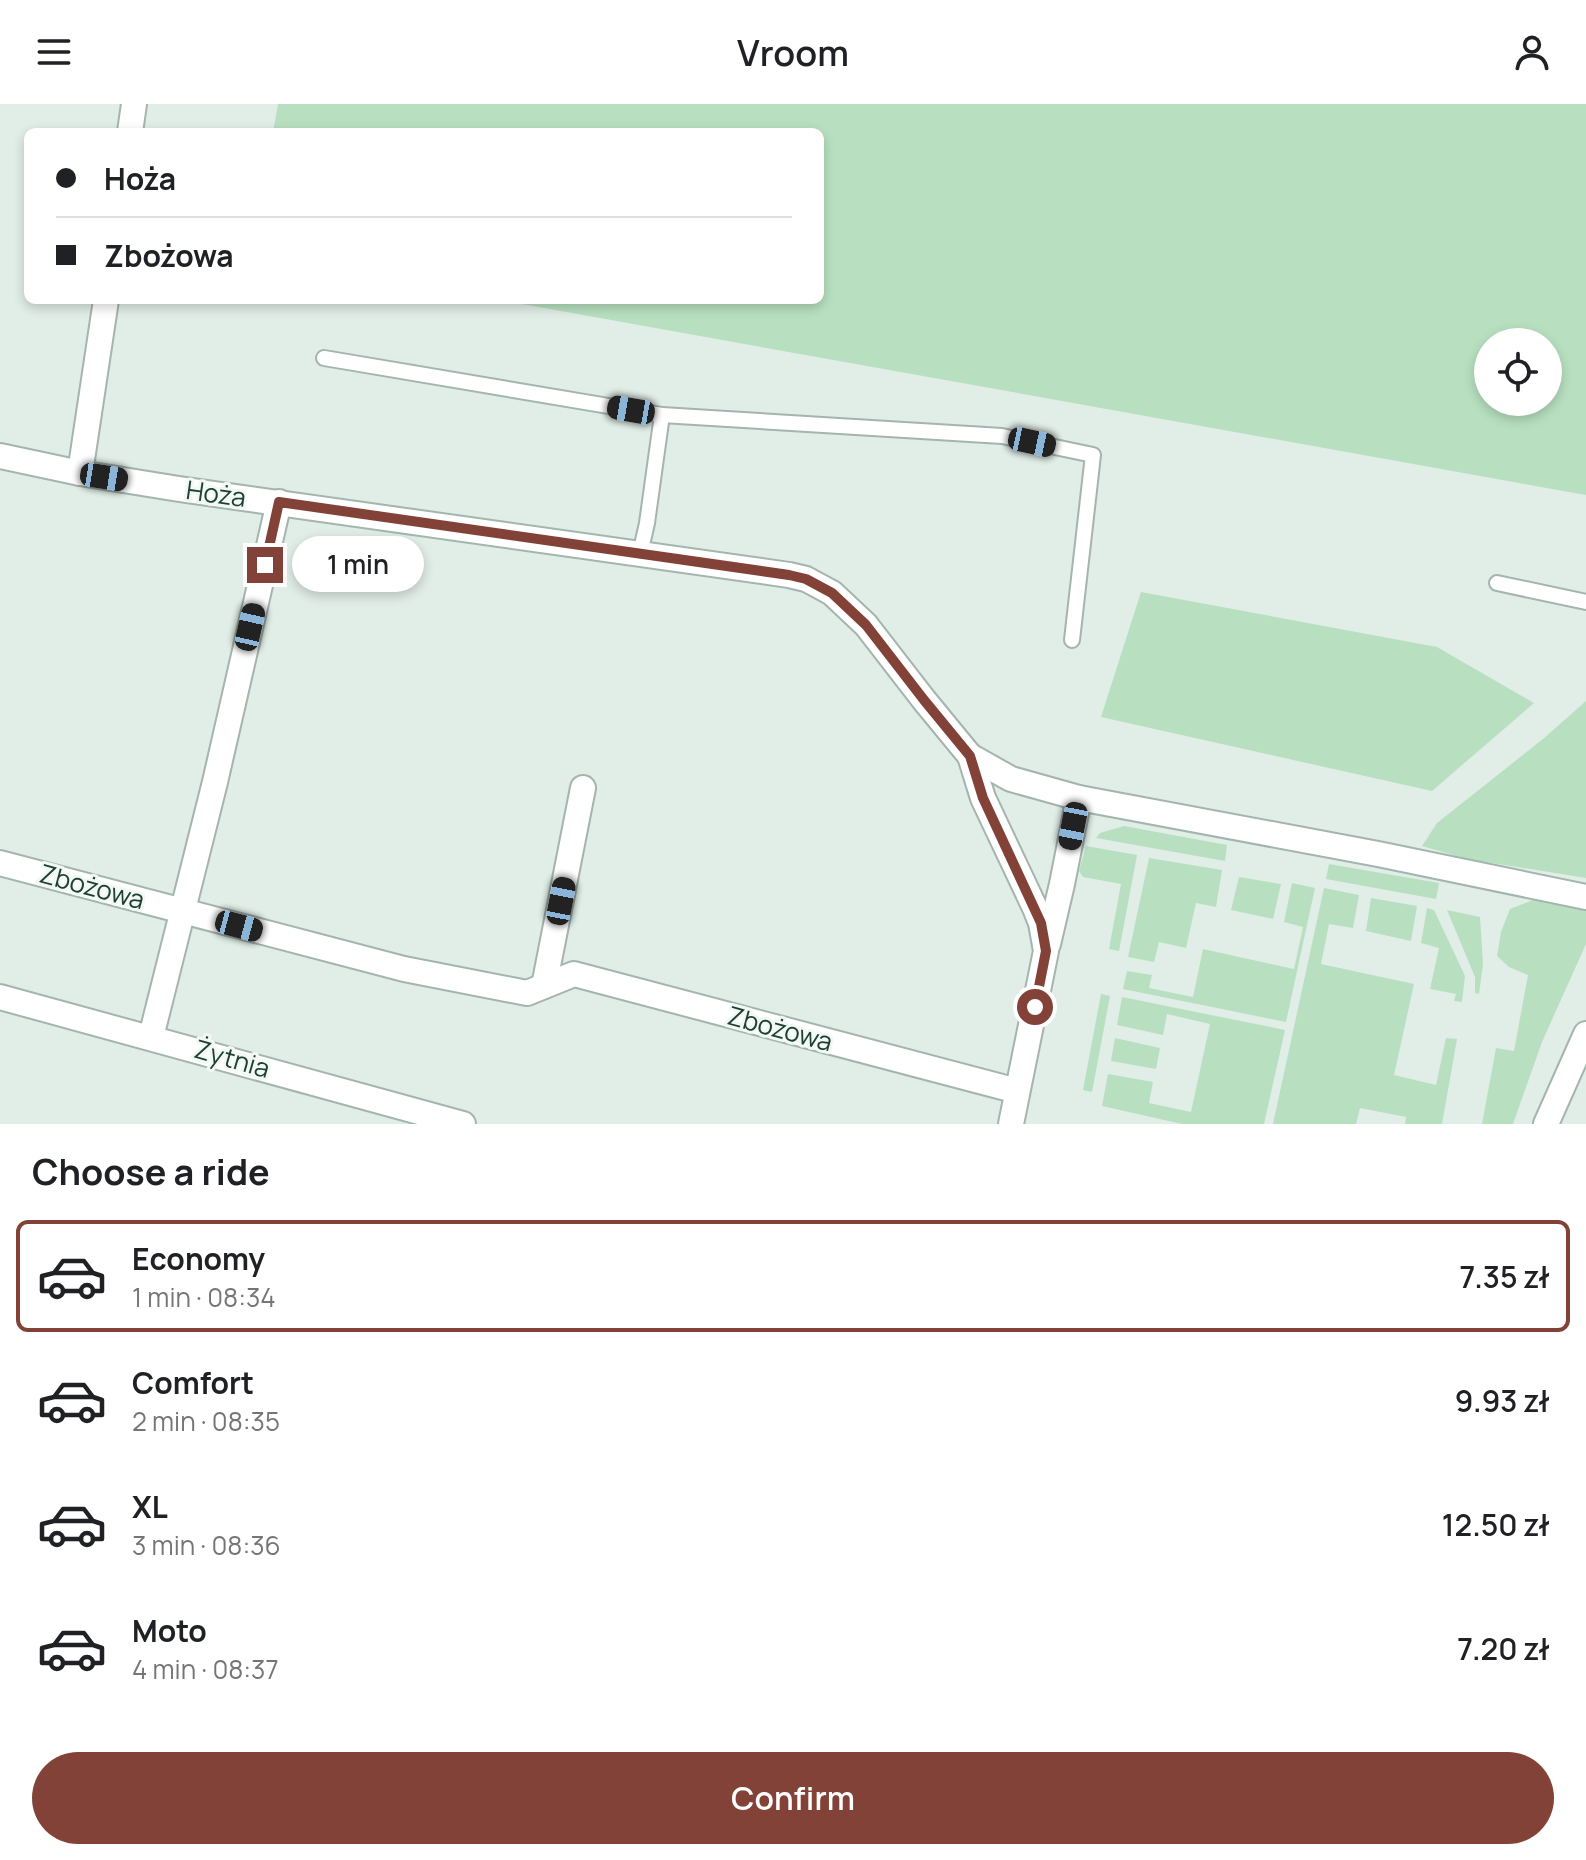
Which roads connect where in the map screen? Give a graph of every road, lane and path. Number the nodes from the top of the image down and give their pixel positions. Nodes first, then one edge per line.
1 (134, 104) edge
2 (131, 128) edge
3 (105, 304) edge
4 (324, 358) dead end
5 (662, 415) junction
6 (0, 456) edge
7 (80, 473) junction
8 (279, 502) junction
9 (640, 554) junction
10 (1497, 583) dead end
11 (1586, 602) edge
12 (1072, 640) dead end
13 (970, 756) junction
14 (583, 788) dead end
15 (1079, 798) junction
16 (0, 863) edge
17 (1586, 897) edge
18 (184, 912) junction
19 (1046, 951) junction
20 (544, 986) junction
21 (0, 997) edge
22 (1586, 1034) edge
23 (151, 1037) junction
24 (1017, 1091) junction
25 (463, 1124) edge
26 (1011, 1124) edge
27 (1546, 1124) edge

1 - 2 street
3 - 7 street
4 - 5 lane
5 - 9 lane
5 - 12 lane
6 - 7 street, Hoża
7 - 8 street, Hoża
8 - 9 street, Hoża
8 - 18 street
9 - 13 street, Hoża
10 - 11 lane
13 - 15 street
13 - 19 street, Hoża
14 - 20 street
15 - 17 street
15 - 19 street
16 - 18 street, Zbożowa
18 - 20 street, Zbożowa
18 - 23 street
19 - 24 street, Hoża
20 - 24 street, Zbożowa
21 - 23 street, Żytnia
22 - 27 street
23 - 25 street, Żytnia
24 - 26 street, Hoża

